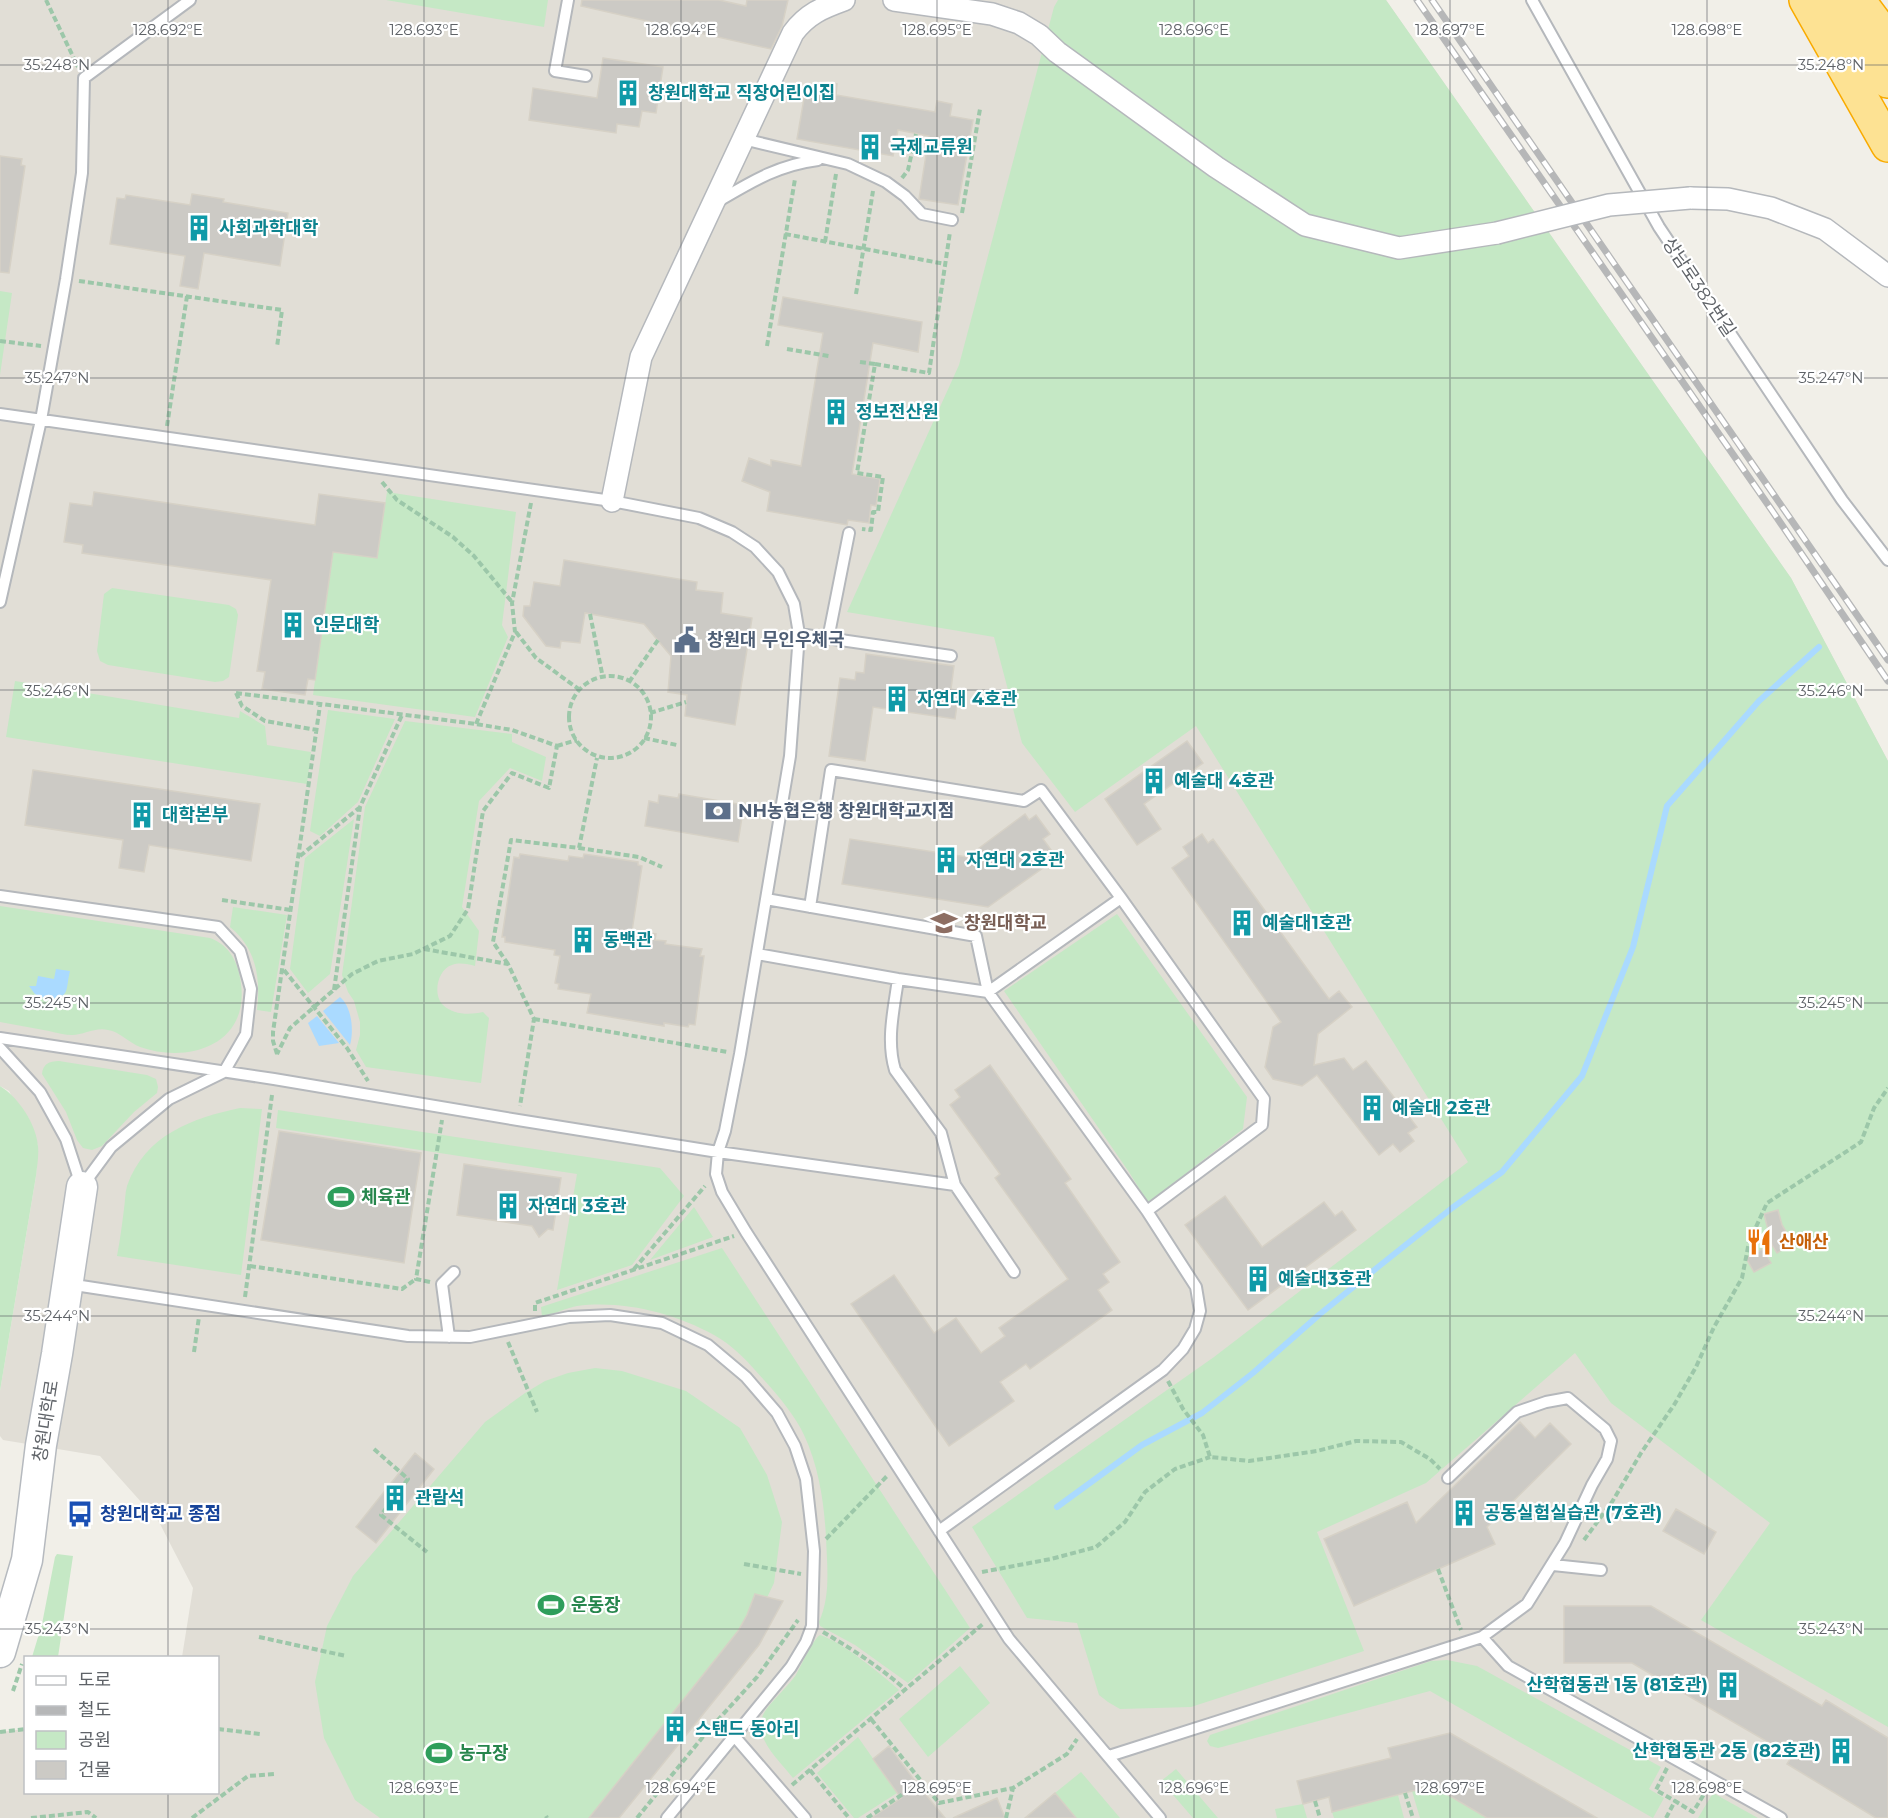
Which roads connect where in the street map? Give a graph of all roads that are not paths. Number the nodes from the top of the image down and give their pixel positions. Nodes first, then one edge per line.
1 (190, 0) edge
2 (568, 0) edge
3 (844, 0) edge
4 (894, 0) edge
5 (1532, 0) edge
6 (1806, 0) edge
7 (1828, 0) edge
8 (1858, 0) edge
9 (1870, 0) edge
10 (1888, 21) edge
11 (1888, 40) edge
12 (586, 76) dead end
13 (1888, 81) edge
14 (743, 140) junction
15 (1888, 146) edge
16 (833, 160) junction
17 (712, 206) junction
18 (952, 220) road end
19 (1888, 276) edge
20 (0, 414) edge
21 (41, 420) junction
22 (612, 501) junction
23 (851, 531) road end
24 (1888, 560) edge
25 (0, 602) edge
26 (799, 634) junction
27 (828, 639) junction
28 (951, 656) dead end
29 (0, 896) edge
30 (1120, 898) junction
31 (766, 899) junction
32 (810, 907) junction
33 (757, 954) junction
34 (898, 979) junction
35 (988, 992) junction
36 (0, 1038) edge
37 (0, 1048) edge
38 (224, 1072) junction
39 (718, 1152) junction
40 (955, 1185) junction
41 (82, 1187) junction
42 (1147, 1211) junction
43 (454, 1272) dead end
44 (1014, 1272) dead end
45 (68, 1284) junction
46 (449, 1337) junction
47 (1448, 1478) road end
48 (939, 1531) junction
49 (1553, 1564) junction
50 (1601, 1570) dead end
51 (1482, 1637) junction
52 (0, 1652) edge
53 (735, 1737) junction
54 (1109, 1756) junction
55 (667, 1818) edge
56 (805, 1818) edge
57 (1160, 1818) edge
58 (1781, 1818) edge

1 - 21 lane
2 - 12 lane
3 - 14 street
4 - 19 street, bridge
5 - 24 lane, 상남로382번길
6 - 15 highway
7 - 13 highway
8 - 11 highway
9 - 10 highway
14 - 16 lane
14 - 17 street
16 - 17 lane
16 - 18 lane
17 - 22 street
20 - 21 lane
21 - 22 lane
21 - 25 lane
22 - 26 lane
23 - 27 lane
26 - 27 lane
26 - 31 lane
27 - 28 lane
29 - 38 lane
30 - 32 lane
30 - 35 lane
30 - 42 lane
31 - 32 lane
31 - 33 lane
32 - 35 lane
33 - 34 lane
33 - 39 lane
34 - 35 lane
34 - 40 lane
35 - 42 lane
36 - 38 lane
37 - 41 lane
38 - 39 lane
38 - 41 lane
39 - 40 lane
39 - 48 lane
40 - 44 lane
41 - 45 street, 창원대학로
42 - 48 lane
43 - 46 lane
45 - 46 lane
45 - 52 street, 창원대학로
46 - 53 lane
47 - 49 lane
48 - 54 lane
49 - 50 lane
49 - 51 lane
51 - 54 lane
51 - 58 lane
53 - 55 lane
53 - 56 lane
54 - 57 lane

